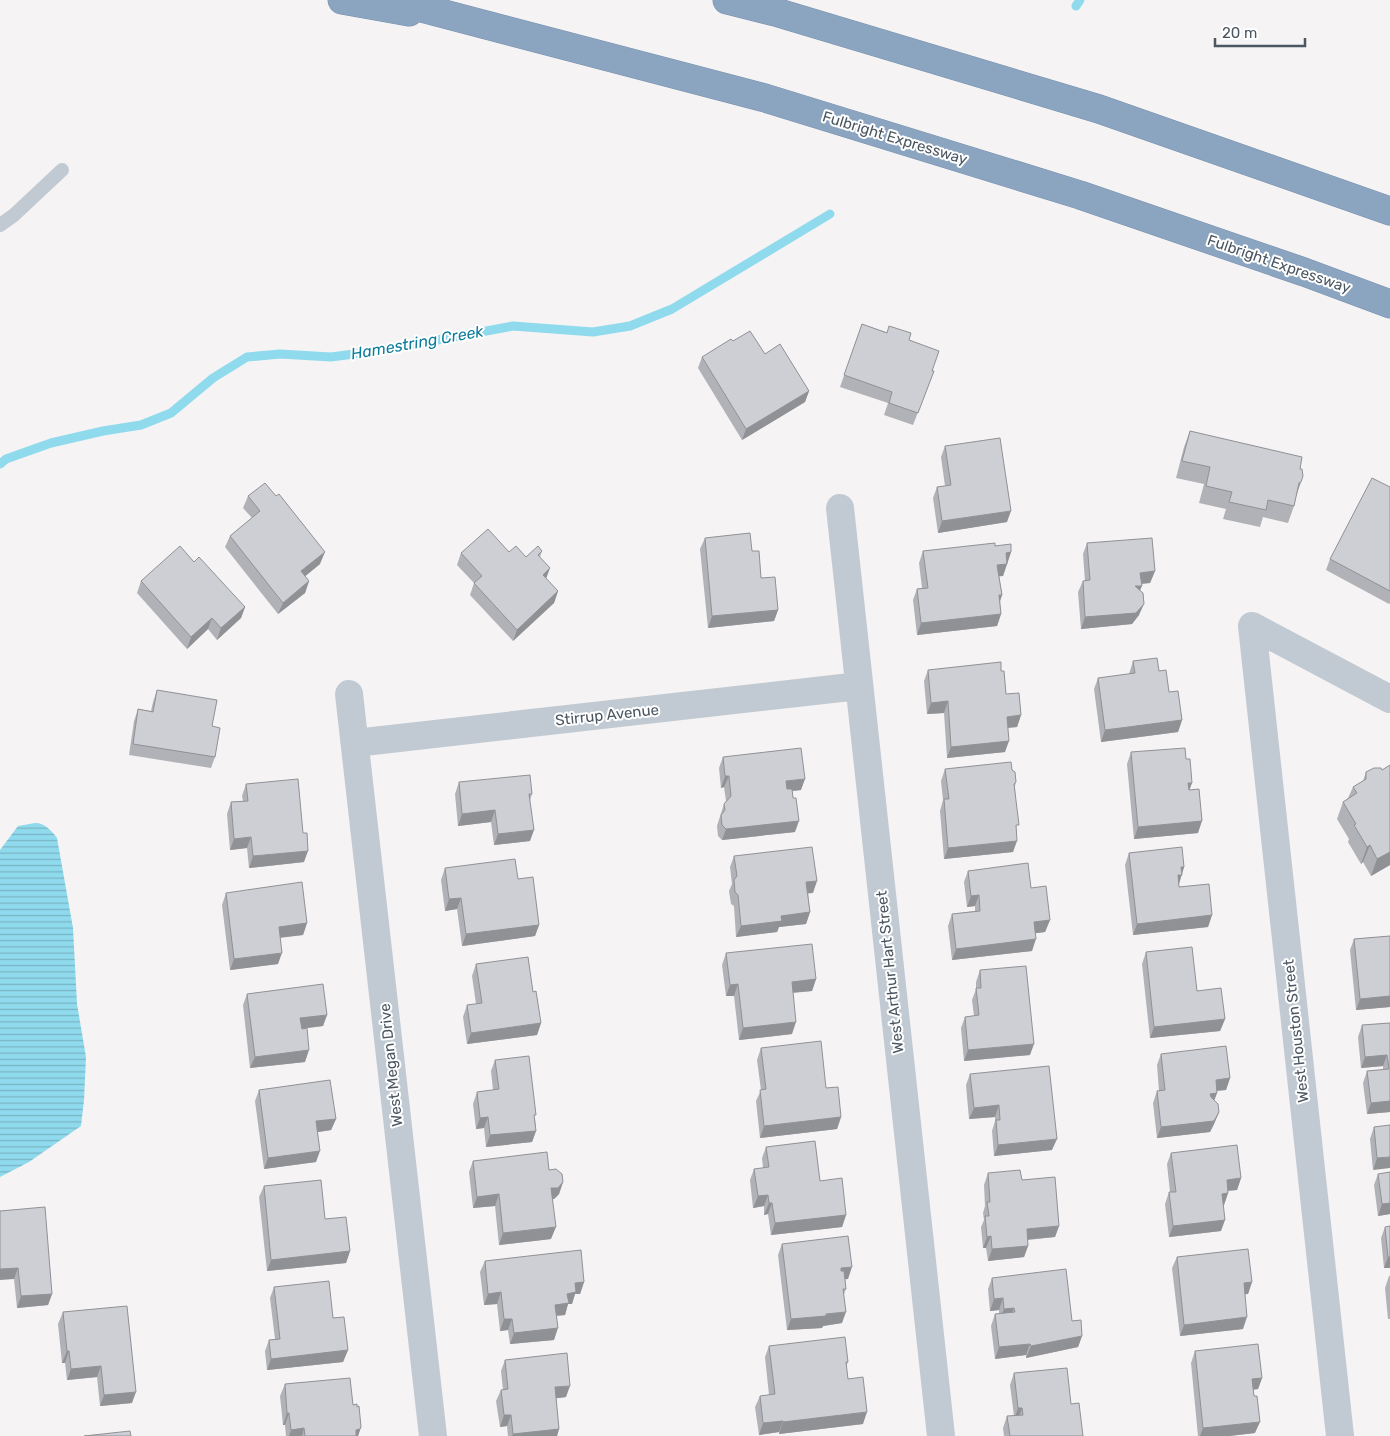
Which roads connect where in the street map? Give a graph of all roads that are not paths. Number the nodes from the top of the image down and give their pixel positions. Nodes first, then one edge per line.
1 (342, 0) edge
2 (391, 0) edge
3 (728, 0) edge
4 (504, 29) junction
5 (62, 170) dead end
6 (1390, 211) edge
7 (0, 225) edge
8 (1390, 304) edge
9 (840, 508) dead end
10 (859, 686) junction
11 (349, 694) dead end
12 (1390, 699) edge
13 (355, 743) junction
14 (433, 1436) edge
15 (941, 1436) edge
16 (1340, 1436) edge

1 - 4 highway
2 - 4 highway, Fulbright Expressway
3 - 6 highway
4 - 8 highway, Fulbright Expressway
5 - 7 lane
9 - 10 street, West Arthur Hart Street
10 - 13 street, Stirrup Avenue
10 - 15 street, West Arthur Hart Street
11 - 13 street, West Megan Drive
12 - 16 street, West Houston Street
13 - 14 street, West Megan Drive

